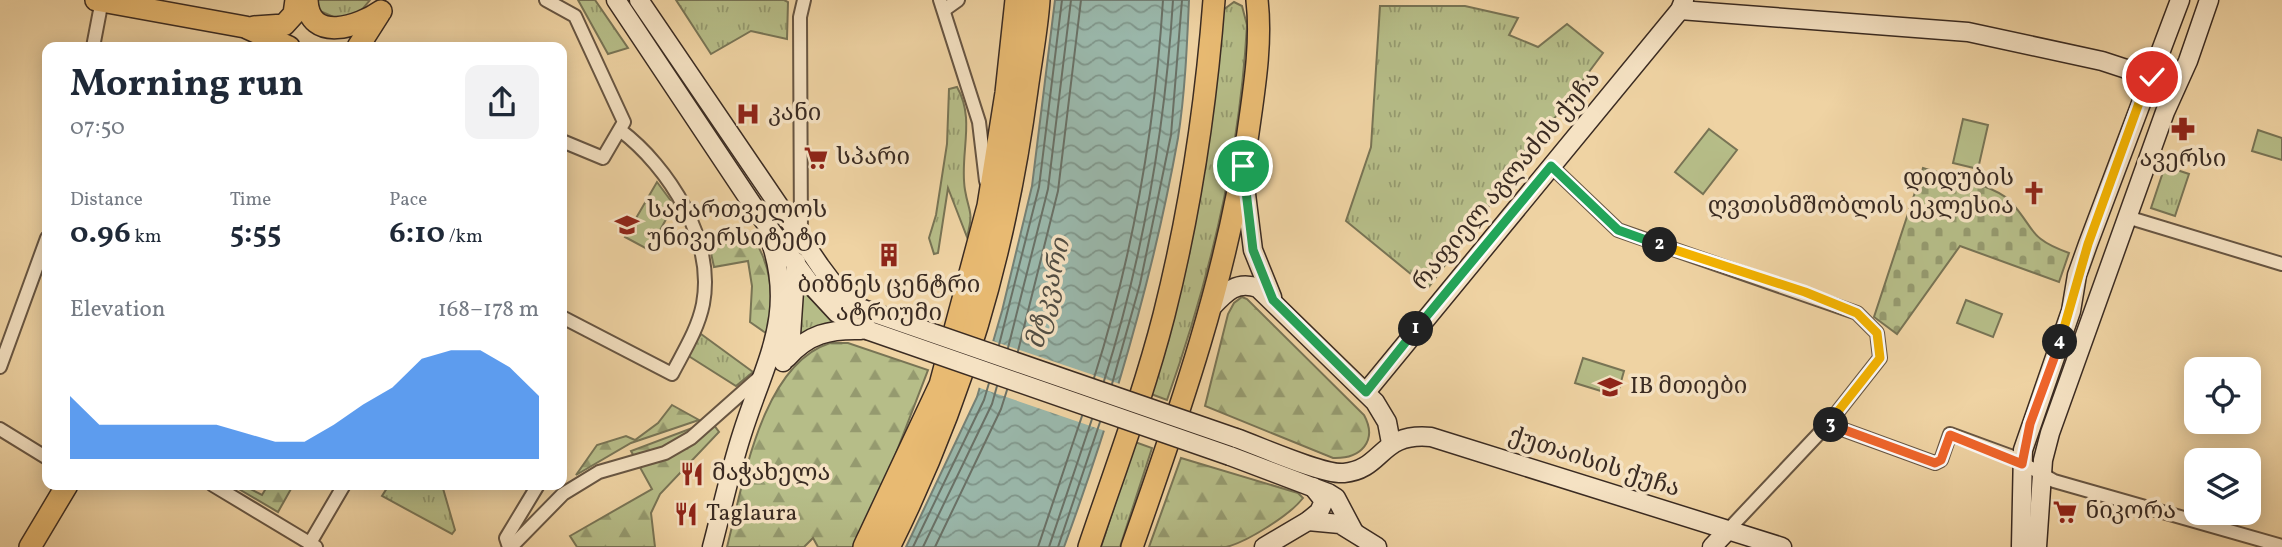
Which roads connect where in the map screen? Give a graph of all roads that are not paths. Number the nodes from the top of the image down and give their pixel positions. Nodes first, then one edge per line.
1 (100, 0) edge
2 (296, 0) edge
3 (307, 0) edge
4 (546, 0) edge
5 (616, 0) edge
6 (639, 0) edge
7 (804, 0) edge
8 (958, 0) edge
9 (1017, 0) edge
10 (1038, 0) edge
11 (2180, 0) edge
12 (2208, 0) edge
13 (1254, 4) edge
14 (384, 5) edge
15 (942, 5) edge
16 (1682, 5) edge
17 (1217, 6) edge
18 (245, 27) junction
19 (94, 42) edge
20 (278, 42) edge
21 (361, 42) edge
22 (2152, 77) junction
23 (2175, 85) junction
24 (620, 130) junction
25 (567, 143) edge
26 (1243, 166) junction
27 (1551, 166) junction
28 (800, 183) junction
29 (773, 198) junction
30 (989, 206) junction
31 (758, 213) junction
32 (2127, 217) junction
33 (787, 218) junction
34 (801, 239) junction
35 (42, 252) edge
36 (796, 264) junction
37 (2282, 264) edge
38 (1273, 300) junction
39 (1212, 309) junction
40 (567, 320) edge
41 (858, 323) junction
42 (783, 362) junction
43 (0, 367) edge
44 (764, 373) junction
45 (1366, 392) junction
46 (755, 400) junction
47 (1828, 424) junction
48 (0, 429) edge
49 (1391, 443) junction
50 (42, 455) edge
51 (2022, 464) junction
52 (2041, 475) junction
53 (1313, 487) junction
54 (63, 490) edge
55 (221, 490) edge
56 (341, 490) edge
57 (535, 490) edge
58 (1308, 521) junction
59 (1728, 530) junction
60 (1354, 532) junction
61 (2262, 544) edge
62 (313, 545) edge
63 (2282, 546) edge
64 (30, 547) edge
65 (510, 547) edge
66 (712, 547) edge
67 (865, 547) edge
68 (888, 547) edge
69 (1089, 547) edge
70 (1132, 547) edge
71 (1264, 547) edge
72 (1377, 547) edge
73 (1712, 547) edge
74 (1782, 547) edge
75 (2021, 547) edge
76 (2037, 547) edge

1 - 18 main road
1 - 19 street
2 - 18 main road
3 - 14 main road
4 - 24 street
5 - 31 main road
6 - 29 main road
7 - 28 street
8 - 15 street
9 - 30 highway
10 - 68 highway
11 - 22 main road
12 - 23 main road
13 - 26 main road
14 - 21 main road
15 - 30 street
16 - 22 main road
16 - 27 main road, რაფიელ აგლაძის ქუჩა
17 - 69 main road
18 - 20 main road
22 - 23 main road
22 - 51 main road
23 - 32 main road
24 - 25 street
24 - 40 street
26 - 38 main road
26 - 39 main road
27 - 45 main road, რაფიელ აგლაძის ქუჩა
27 - 47 street
28 - 29 street
28 - 34 street
29 - 33 main road
30 - 67 highway
31 - 36 main road
31 - 44 main road
32 - 37 street
32 - 52 main road
33 - 34 main road
33 - 36 main road
34 - 41 main road
35 - 43 street
36 - 41 main road
36 - 42 main road
38 - 39 main road
38 - 45 main road
39 - 70 main road
41 - 42 main road
41 - 49 main road, bridge
41 - 53 main road, bridge
42 - 46 main road
44 - 46 main road
44 - 65 street
45 - 49 main road
46 - 66 main road
47 - 51 street
47 - 59 street
48 - 50 street
49 - 59 main road, ქუთაისის ქუჩა
51 - 52 street
51 - 75 main road
52 - 61 street
52 - 76 main road
53 - 58 main road
53 - 60 main road
54 - 64 main road
55 - 62 street
56 - 62 street
57 - 65 street
58 - 60 main road
58 - 71 main road
59 - 73 main road
59 - 74 main road, ქუთაისის ქუჩა
60 - 72 main road
61 - 63 street

